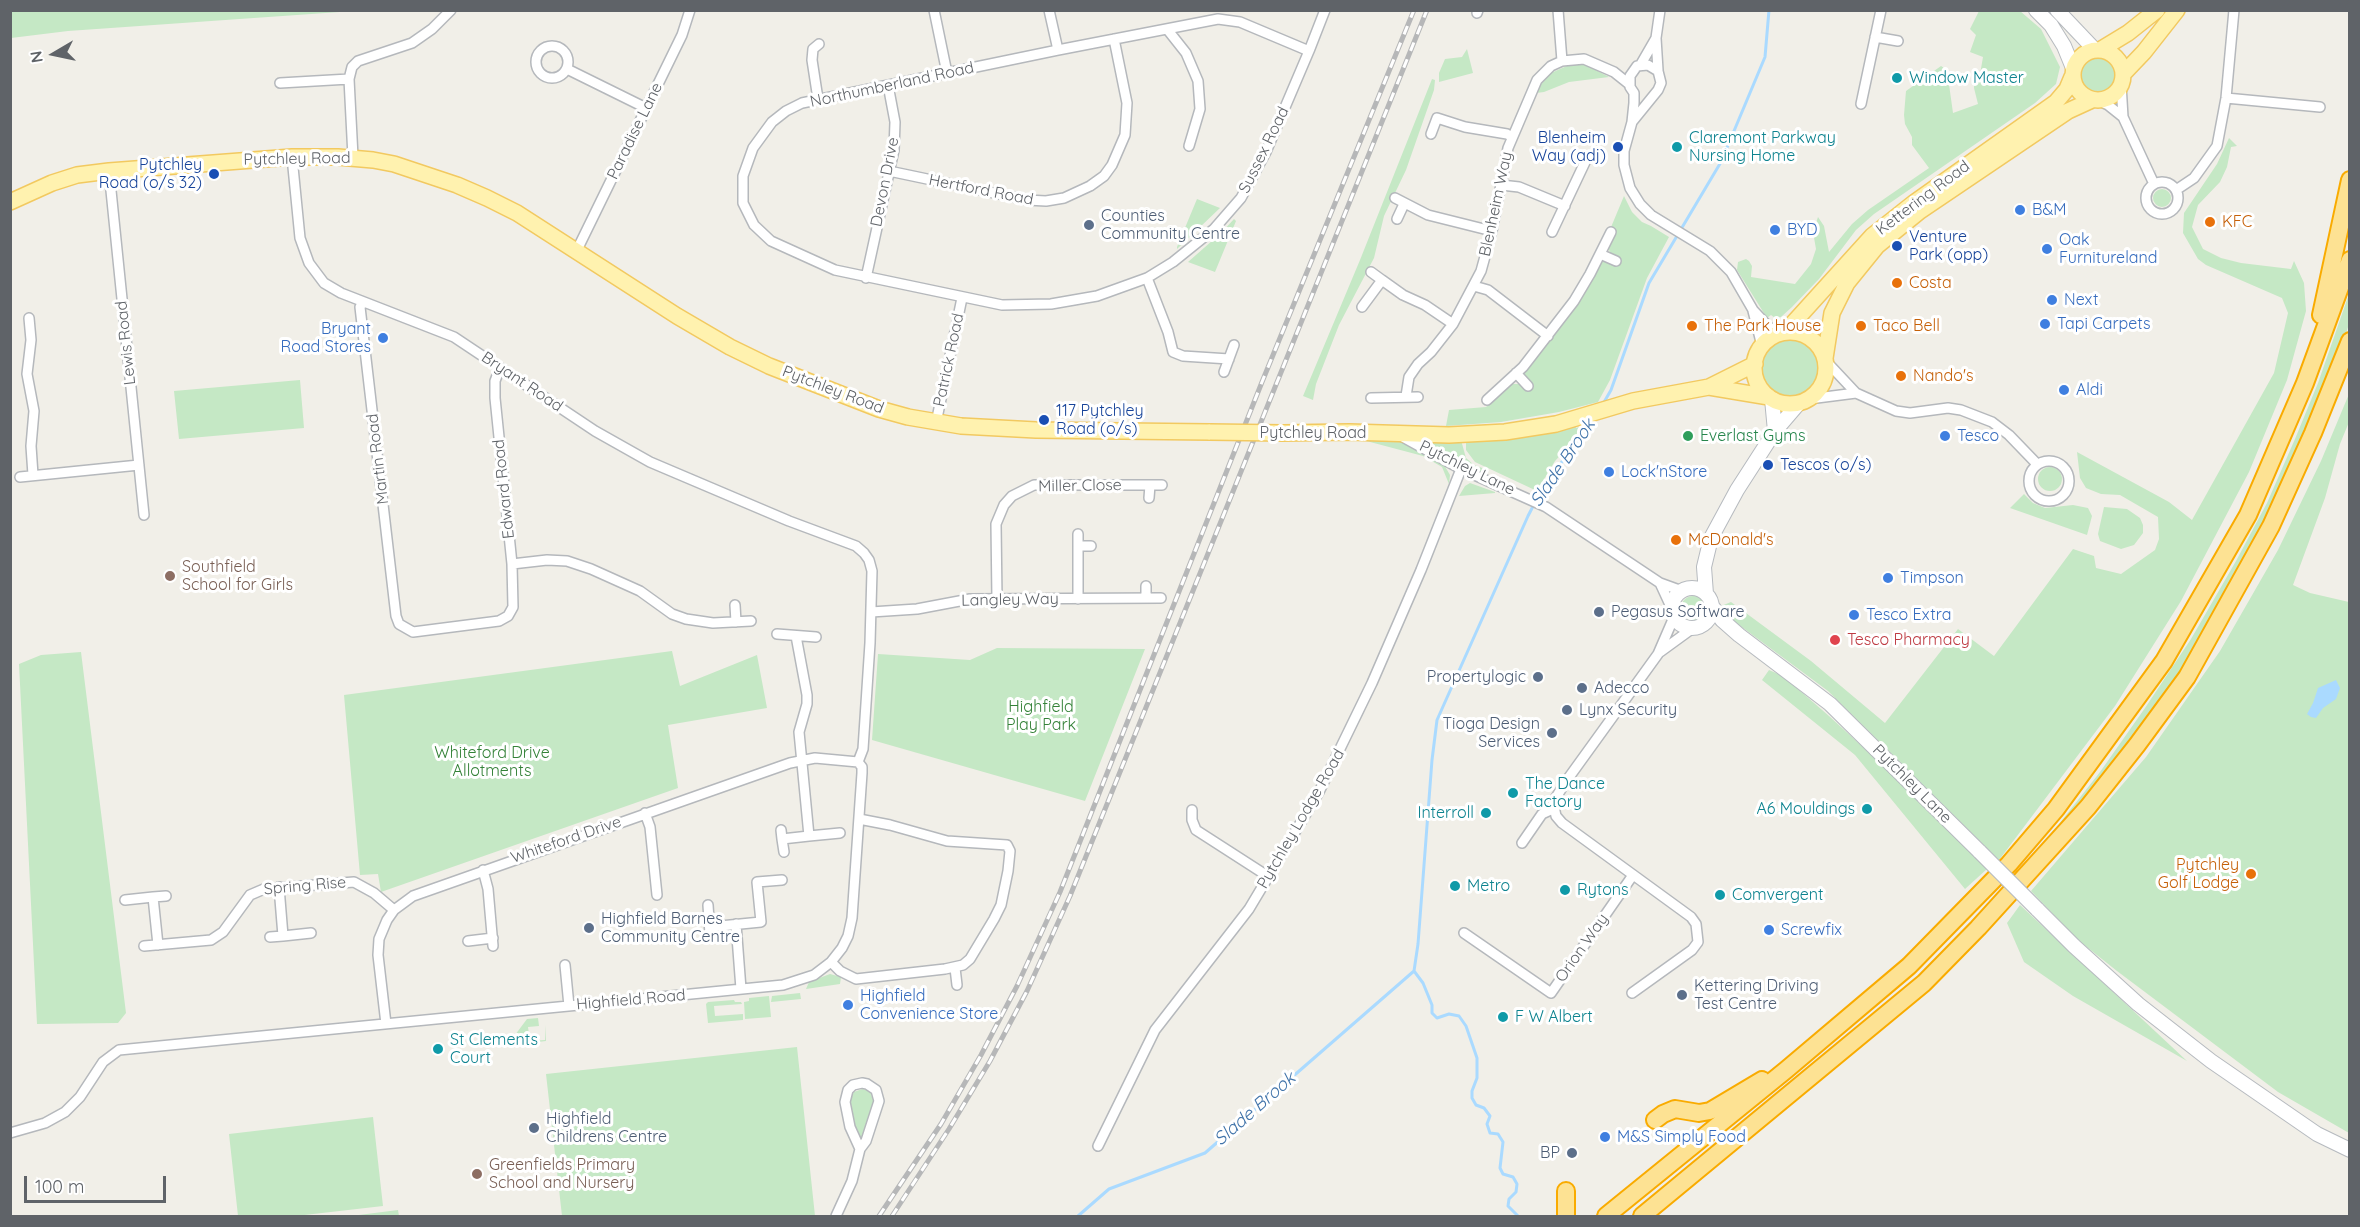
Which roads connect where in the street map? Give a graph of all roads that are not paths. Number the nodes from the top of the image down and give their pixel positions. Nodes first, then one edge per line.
1 (451, 10) edge
2 (690, 10) edge
3 (946, 10) edge
4 (1049, 10) edge
5 (1325, 10) edge
6 (1557, 10) edge
7 (1660, 10) edge
8 (1881, 10) edge
9 (2036, 10) edge
10 (2057, 10) edge
11 (2157, 10) edge
12 (2177, 10) edge
13 (2234, 10) edge
14 (934, 12) edge
15 (1230, 15) edge
16 (1167, 29) junction
17 (1875, 37) junction
18 (1656, 38) junction
19 (1114, 39) junction
20 (1898, 41) dead end
21 (819, 44) dead end
22 (1058, 50) junction
23 (2097, 50) junction
24 (1309, 51) junction
25 (1562, 61) junction
26 (1638, 66) junction
27 (567, 69) dead end
28 (1658, 70) junction
29 (1614, 72) junction
30 (2073, 72) junction
31 (947, 73) junction
32 (349, 79) junction
33 (2122, 79) junction
34 (280, 82) dead end
35 (888, 85) junction
36 (1632, 88) junction
37 (1652, 94) junction
38 (2226, 98) junction
39 (818, 99) junction
40 (2094, 100) junction
41 (1861, 104) dead end
42 (2320, 107) dead end
43 (646, 108) junction
44 (2123, 117) junction
45 (1632, 122) junction
46 (1431, 134) dead end
47 (1512, 137) junction
48 (1188, 146) dead end
49 (353, 157) junction
50 (292, 158) junction
51 (1587, 158) dead end
52 (109, 171) junction
53 (889, 171) junction
54 (2349, 180) edge
55 (1501, 184) junction
56 (2154, 184) junction
57 (2176, 190) junction
58 (1395, 198) dead end
59 (10, 202) edge
60 (1404, 204) junction
61 (1565, 206) junction
62 (1397, 219) dead end
63 (1492, 231) junction
64 (1552, 232) dead end
65 (1611, 232) dead end
66 (577, 250) junction
67 (1600, 254) junction
68 (2349, 260) edge
69 (1616, 261) dead end
70 (1371, 272) dead end
71 (866, 278) junction
72 (1147, 278) junction
73 (1382, 280) junction
74 (1474, 286) junction
75 (962, 298) junction
76 (363, 302) junction
77 (1362, 307) dead end
78 (1753, 310) junction
79 (29, 318) dead end
80 (1453, 324) junction
81 (1783, 333) junction
82 (1548, 336) junction
83 (2349, 341) edge
84 (1234, 345) dead end
85 (1762, 346) junction
86 (1229, 358) junction
87 (1825, 359) junction
88 (1755, 364) junction
89 (500, 368) junction
90 (1224, 372) dead end
91 (1516, 373) junction
92 (2305, 383) junction
93 (1528, 386) dead end
94 (1708, 387) junction
95 (1856, 393) junction
96 (1407, 396) junction
97 (1418, 397) dead end
98 (1371, 398) dead end
99 (1770, 398) junction
100 (1487, 400) dead end
101 (1804, 401) junction
102 (936, 423) junction
103 (1775, 431) junction
104 (1395, 433) junction
105 (2037, 464) junction
106 (139, 465) junction
107 (1461, 469) junction
108 (33, 475) junction
109 (20, 477) dead end
110 (1150, 485) junction
111 (1162, 485) dead end
112 (1149, 498) dead end
113 (144, 515) dead end
114 (1078, 534) dead end
115 (839, 540) joint
116 (1078, 546) junction
117 (1091, 546) dead end
118 (512, 564) junction
119 (1704, 567) junction
120 (1660, 583) junction
121 (1146, 586) dead end
122 (1684, 590) junction
123 (1078, 598) junction
124 (1146, 598) junction
125 (1161, 598) dead end
126 (997, 599) junction
127 (1709, 600) junction
128 (735, 605) dead end
129 (511, 611) joint
130 (871, 612) junction
131 (1673, 613) junction
132 (751, 621) dead end
133 (736, 622) junction
134 (1697, 627) junction
135 (777, 634) dead end
136 (1739, 635) junction
137 (796, 636) junction
138 (816, 637) dead end
139 (1658, 654) junction
140 (802, 760) junction
141 (858, 762) junction
142 (1553, 809) junction
143 (1192, 810) dead end
144 (645, 813) junction
145 (859, 819) junction
146 (840, 833) dead end
147 (809, 836) junction
148 (1522, 843) dead end
149 (784, 852) dead end
150 (483, 870) junction
151 (1633, 875) junction
152 (1269, 878) junction
153 (782, 880) dead end
154 (279, 887) junction
155 (657, 895) dead end
156 (166, 896) dead end
157 (153, 897) junction
158 (125, 900) dead end
159 (708, 905) dead end
160 (394, 910) junction
161 (736, 924) junction
162 (311, 933) dead end
163 (1464, 933) dead end
164 (283, 936) junction
165 (270, 937) dead end
166 (468, 941) dead end
167 (158, 945) junction
168 (144, 946) dead end
169 (831, 962) junction
170 (565, 965) dead end
171 (955, 968) junction
172 (957, 985) dead end
173 (741, 989) junction
174 (1632, 993) dead end
175 (569, 1006) junction
176 (386, 1024) junction
177 (1786, 1070) junction
178 (1655, 1120) dead end
179 (10, 1133) edge
180 (1098, 1146) dead end
181 (860, 1149) junction
182 (2349, 1150) edge
183 (1566, 1191) dead end
184 (836, 1216) edge
185 (1566, 1216) edge
186 (1606, 1216) edge
187 (1642, 1216) edge

1 - 32 street
2 - 43 street, Paradise Lane
3 - 14 street
4 - 22 street
5 - 24 street, Sussex Road
6 - 25 street
7 - 18 street
8 - 17 street
9 - 30 street
10 - 23 street
11 - 23 main road
12 - 33 main road
13 - 38 street
14 - 31 street
15 - 16 street, Northumberland Road
15 - 24 street, Northumberland Road
16 - 19 street, Northumberland Road
16 - 48 street
17 - 20 street
17 - 41 street
18 - 26 street
18 - 28 street
19 - 22 street, Northumberland Road
19 - 53 street, Hertford Road
21 - 39 street
22 - 31 street, Northumberland Road
23 - 30 main road
23 - 33 main road
24 - 72 street, Sussex Road
25 - 29 street
25 - 47 street, Blenheim Way
26 - 28 street
26 - 29 street
26 - 36 street
27 - 43 street
28 - 37 street
29 - 36 street
30 - 40 main road
30 - 81 main road, Kettering Road
31 - 35 street, Northumberland Road
32 - 34 street
32 - 49 street
33 - 40 main road
33 - 44 street
35 - 39 street, Northumberland Road
35 - 53 street, Devon Drive
36 - 37 street
36 - 45 street
37 - 45 street
38 - 42 street
38 - 57 street
39 - 71 street, Northumberland Road
40 - 44 street
40 - 87 main road, Kettering Road
43 - 66 street, Paradise Lane
44 - 56 street
45 - 78 street
46 - 47 street
47 - 55 street, Blenheim Way
49 - 50 main road, Pytchley Road
49 - 66 main road, Pytchley Road
50 - 52 main road, Pytchley Road
50 - 76 street, Bryant Road
51 - 61 street
52 - 59 main road, Pytchley Road
52 - 106 street, Lewis Road
53 - 71 street, Devon Drive
54 - 92 highway
55 - 61 street
55 - 63 street, Blenheim Way
56 - 57 street
56 - 57 street
58 - 60 street
60 - 62 street
60 - 63 street
61 - 64 street
63 - 74 street, Blenheim Way
65 - 67 street
66 - 102 main road, Pytchley Road
67 - 69 street
67 - 82 street
68 - 92 highway
70 - 73 street
71 - 75 street, Northumberland Road
72 - 75 street, Sussex Road
72 - 86 street
73 - 77 street
73 - 80 street
74 - 80 street, Blenheim Way
74 - 82 street
75 - 102 street, Patrick Road
76 - 89 street, Bryant Road
76 - 129 street, Martin Road
78 - 81 street
78 - 85 street
79 - 108 street
80 - 96 street, Blenheim Way
81 - 85 main road
81 - 87 main road
82 - 91 street
83 - 187 highway
84 - 86 street
85 - 88 main road
86 - 90 street
87 - 95 street
87 - 101 main road
88 - 94 main road, Pytchley Road
88 - 99 main road
89 - 115 street, Bryant Road
89 - 118 street, Edward Road
91 - 93 street
91 - 100 street
92 - 177 highway
94 - 99 main road, Pytchley Road
94 - 104 main road, Pytchley Road
95 - 101 street
95 - 105 street
96 - 97 street
96 - 98 street
99 - 101 main road
99 - 103 street
101 - 103 street
102 - 104 main road, Pytchley Road, bridge
103 - 119 street
104 - 107 street, Pytchley Lane
105 - 105 street
106 - 108 street
106 - 113 street, Lewis Road
107 - 120 street, Pytchley Lane
107 - 152 street, Pytchley Lodge Road
108 - 109 street
110 - 111 street, Miller Close
110 - 112 street
110 - 126 street, Miller Close
114 - 116 street
115 - 130 street, Highfield Road
116 - 117 street
116 - 123 street
118 - 129 street, Edward Road
118 - 133 street
119 - 122 street
119 - 127 street
120 - 122 street, Pytchley Lane
120 - 131 street
121 - 124 street
122 - 127 street
122 - 131 street
123 - 124 street, Langley Way
123 - 126 street, Langley Way
124 - 125 street, Langley Way
126 - 130 street, Langley Way
127 - 134 street
127 - 136 street, Pytchley Lane
128 - 133 street
130 - 141 street, Highfield Road
131 - 134 street
131 - 139 street
132 - 133 street
134 - 136 street, Pytchley Lane
134 - 139 street
135 - 137 street
136 - 182 street, Pytchley Lane, bridge
137 - 138 street
137 - 140 street
139 - 142 street
140 - 141 street, Whiteford Drive
140 - 144 street, Whiteford Drive
140 - 147 street
141 - 145 street, Highfield Road
142 - 148 street
142 - 151 street
143 - 152 street
144 - 150 street, Whiteford Drive
144 - 155 street
145 - 169 street, Highfield Road
145 - 171 street
146 - 147 street
147 - 149 street
150 - 160 street, Whiteford Drive
150 - 166 street
151 - 163 street, Orion Way
151 - 174 street
152 - 180 street, Pytchley Lodge Road
153 - 161 street
154 - 160 street, Spring Rise
154 - 164 street
154 - 167 street, Spring Rise
156 - 157 street
157 - 158 street
157 - 167 street
159 - 161 street
160 - 176 street, Whiteford Drive
161 - 173 street
162 - 164 street
164 - 165 street
167 - 168 street, Spring Rise
169 - 171 street
169 - 173 street, Highfield Road
170 - 175 street
171 - 172 street
173 - 175 street, Highfield Road
175 - 176 street, Highfield Road
176 - 179 street, Highfield Road
177 - 178 highway
177 - 186 highway
181 - 181 street
181 - 184 street
183 - 185 highway

